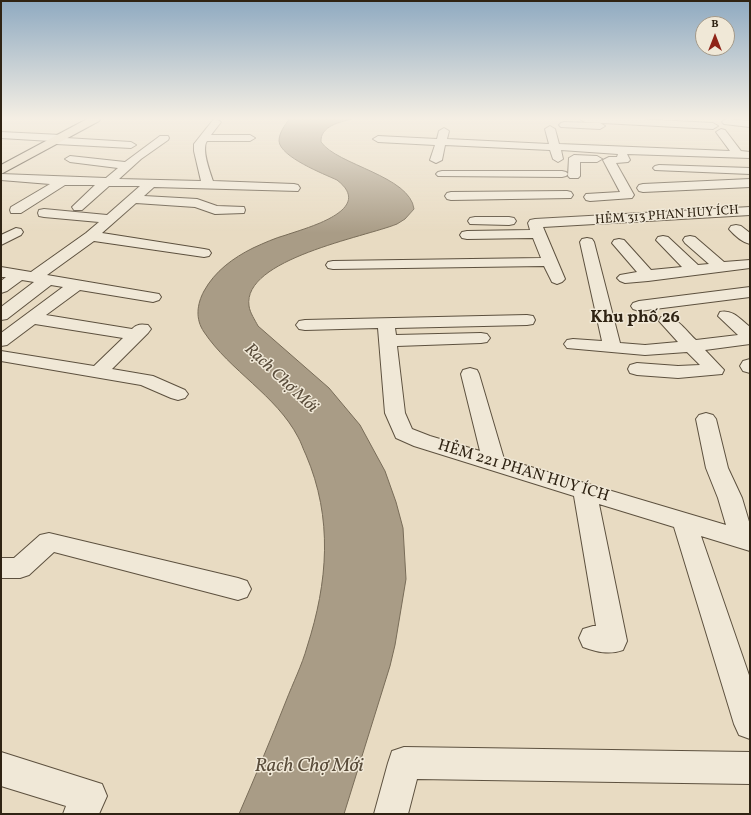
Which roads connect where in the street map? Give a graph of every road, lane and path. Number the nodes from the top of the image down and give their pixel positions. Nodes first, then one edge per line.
1 (26, 157) edge
2 (112, 157) edge
3 (140, 157) edge
4 (201, 157) edge
5 (437, 157) edge
6 (560, 157) edge
7 (623, 157) edge
8 (650, 157) edge
9 (70, 159) dead end
10 (436, 160) dead end
11 (609, 160) junction
12 (102, 163) junction
13 (128, 166) junction
14 (659, 168) junction
15 (1, 170) edge
16 (703, 170) junction
17 (750, 171) edge
18 (442, 174) dead end
19 (568, 175) junction
20 (1, 177) edge
21 (63, 181) junction
22 (108, 182) junction
23 (750, 183) edge
24 (150, 184) junction
25 (208, 184) junction
26 (717, 184) junction
27 (600, 185) dead end
28 (623, 186) junction
29 (674, 187) junction
30 (294, 188) dead end
31 (643, 188) dead end
32 (567, 195) junction
33 (451, 196) dead end
34 (590, 197) dead end
35 (133, 199) junction
36 (78, 207) dead end
37 (1, 208) edge
38 (239, 210) dead end
39 (750, 211) edge
40 (44, 213) dead end
41 (111, 219) junction
42 (475, 221) dead end
43 (583, 221) junction
44 (537, 229) junction
45 (736, 229) dead end
46 (16, 232) dead end
47 (467, 235) dead end
48 (91, 236) junction
49 (663, 240) dead end
50 (690, 240) dead end
51 (750, 240) edge
52 (1, 241) edge
53 (587, 242) dead end
54 (619, 243) dead end
55 (204, 253) dead end
56 (549, 262) junction
57 (333, 265) dead end
58 (749, 266) edge
59 (722, 268) junction
60 (688, 271) junction
61 (1, 272) edge
62 (648, 276) junction
63 (33, 278) junction
64 (625, 278) dead end
65 (556, 279) dead end
66 (76, 285) junction
67 (1, 288) edge
68 (750, 292) edge
69 (153, 297) dead end
70 (712, 297) junction
71 (639, 306) dead end
72 (1, 315) edge
73 (726, 316) dead end
74 (31, 318) junction
75 (527, 320) dead end
76 (667, 320) dead end
77 (305, 325) dead end
78 (387, 332) junction
79 (750, 336) edge
80 (481, 338) dead end
81 (750, 339) edge
82 (1, 342) edge
83 (573, 344) dead end
84 (692, 346) junction
85 (612, 347) junction
86 (1, 356) edge
87 (637, 369) dead end
88 (98, 372) junction
89 (470, 374) dead end
90 (178, 394) dead end
91 (706, 418) dead end
92 (494, 463) junction
93 (585, 491) junction
94 (684, 522) junction
95 (746, 541) edge
96 (1, 568) edge
97 (238, 589) dead end
98 (593, 638) dead end
99 (750, 724) edge
100 (750, 768) edge
101 (1, 769) edge
102 (80, 814) edge
103 (390, 814) edge

1 - 15 main road
2 - 12 street
3 - 13 street
4 - 25 street
5 - 10 street
6 - 19 street
7 - 11 street
8 - 14 street
9 - 12 street
11 - 19 street
11 - 28 street
12 - 13 street
13 - 22 street
14 - 16 street
14 - 29 street
16 - 17 street
16 - 26 street
18 - 19 street
19 - 32 street
20 - 21 street
21 - 22 street
21 - 37 street
22 - 24 street
22 - 36 street
23 - 26 street
24 - 25 street
24 - 35 street
25 - 30 street
26 - 29 street
27 - 28 street
28 - 34 street
29 - 31 street
32 - 33 street
32 - 43 street
35 - 38 street
35 - 41 street
39 - 43 street, HẺM 313 PHAN HUY ÍCH
40 - 41 street
41 - 48 street
42 - 44 street
43 - 44 street, HẺM 313 PHAN HUY ÍCH
44 - 47 street
44 - 56 street
45 - 51 street
46 - 52 street
48 - 55 street
48 - 63 street
49 - 60 street
50 - 59 street
53 - 85 street
54 - 62 street
56 - 57 street
56 - 65 street
58 - 59 street
59 - 60 street
60 - 62 street
60 - 70 street
61 - 63 street
62 - 64 street
63 - 66 street
63 - 67 street
63 - 72 street
66 - 69 street
66 - 74 street
68 - 70 street
70 - 71 street
73 - 79 street
74 - 82 street
74 - 88 street
75 - 78 street
76 - 84 street
77 - 78 street
78 - 80 street
78 - 92 street, HẺM 221 PHAN HUY ÍCH
81 - 84 street
83 - 85 street
84 - 85 street
84 - 87 street
86 - 88 street
88 - 90 street
89 - 92 street
91 - 95 street
92 - 93 street, HẺM 221 PHAN HUY ÍCH
93 - 94 street, HẺM 221 PHAN HUY ÍCH
93 - 98 street
94 - 95 street, HẺM 221 PHAN HUY ÍCH
94 - 99 street
96 - 97 street
100 - 103 street
101 - 102 street

